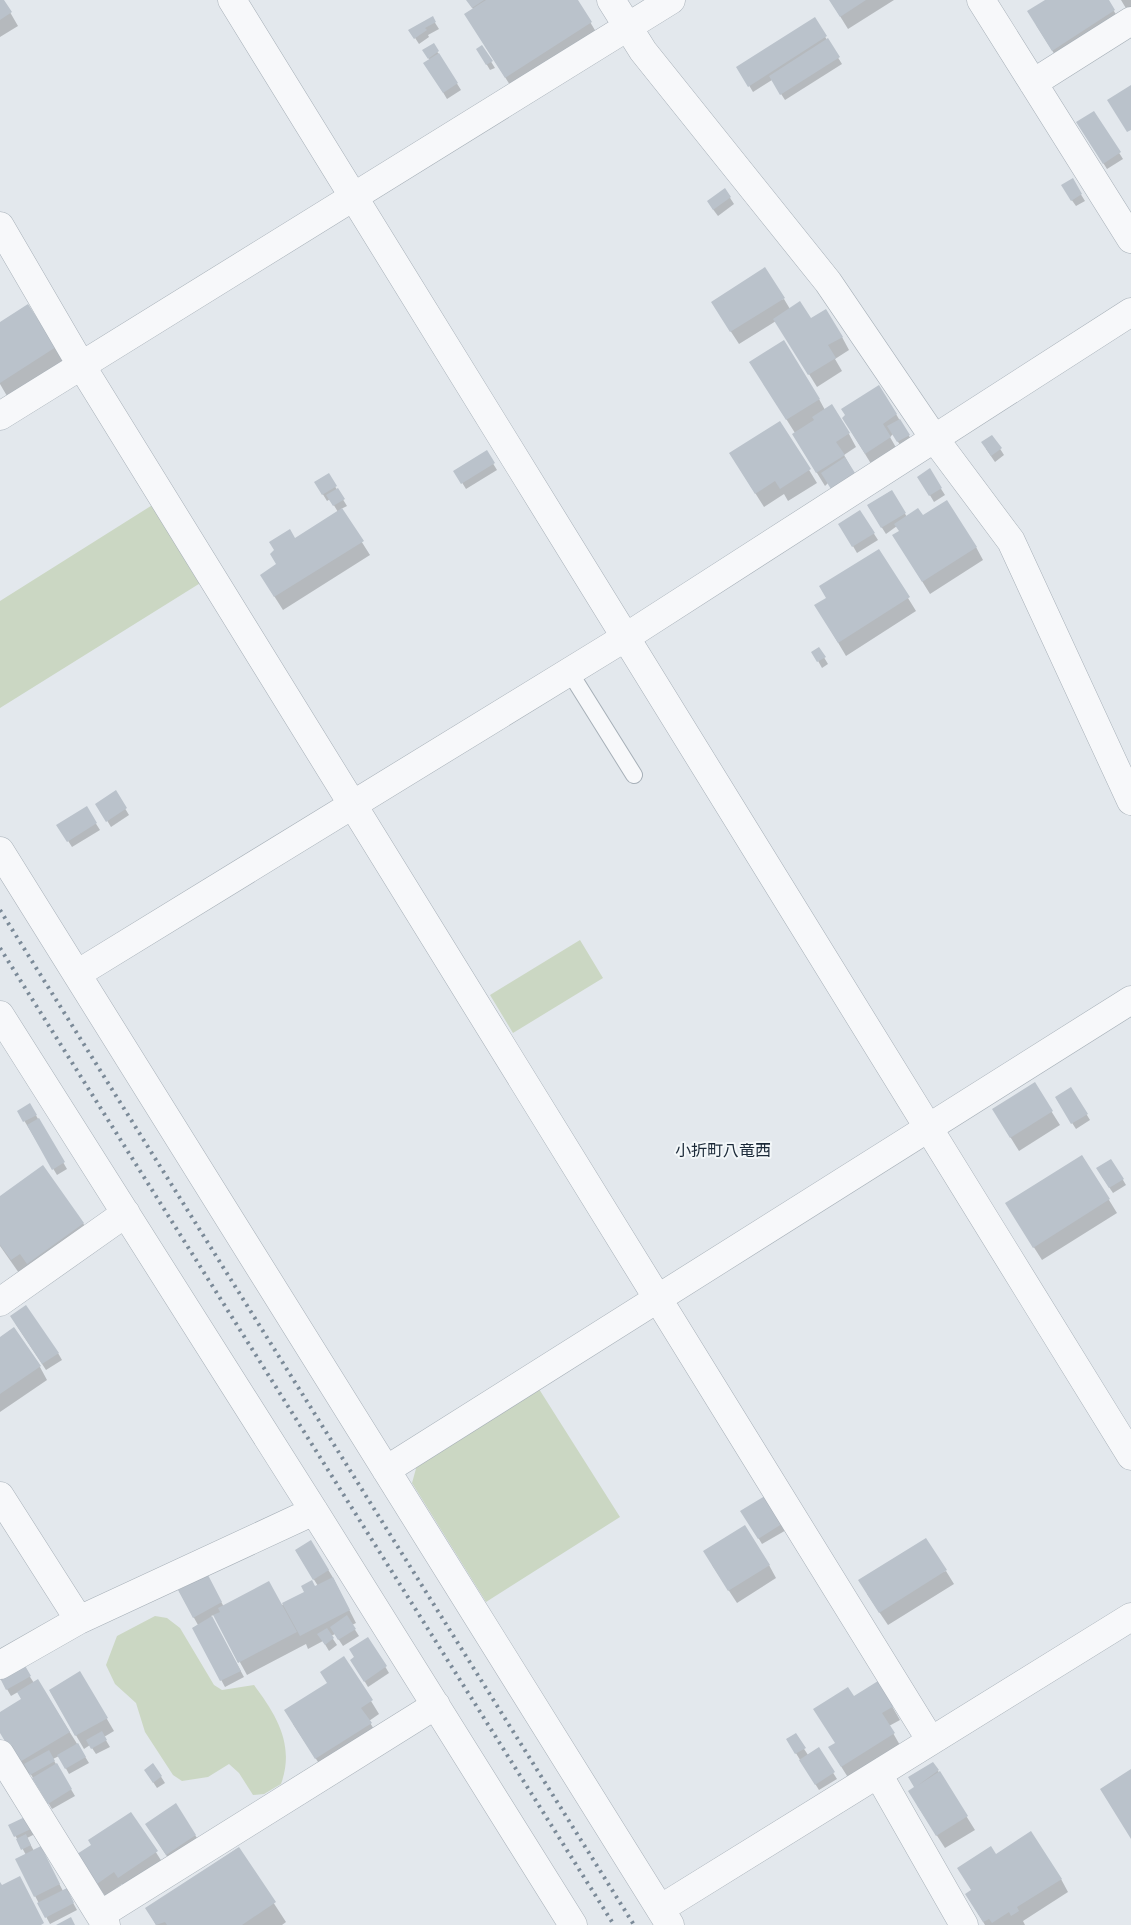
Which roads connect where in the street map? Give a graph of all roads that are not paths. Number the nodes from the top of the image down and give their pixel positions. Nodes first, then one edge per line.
1 (232, 0) edge
2 (612, 0) edge
3 (672, 0) edge
4 (981, 0) edge
5 (1131, 21) edge
6 (628, 27) junction
7 (1033, 83) junction
8 (354, 196) junction
9 (0, 226) edge
10 (1131, 239) edge
11 (1131, 312) edge
12 (81, 365) junction
13 (0, 416) edge
14 (934, 438) junction
15 (626, 637) junction
16 (569, 671) junction
17 (634, 776) dead end
18 (1131, 801) edge
19 (352, 804) junction
20 (0, 851) edge
21 (77, 974) junction
22 (1131, 1000) edge
23 (0, 1015) edge
24 (929, 1128) junction
25 (126, 1213) junction
26 (658, 1299) junction
27 (0, 1302) edge
28 (1131, 1456) edge
29 (386, 1470) junction
30 (0, 1496) edge
31 (314, 1511) junction
32 (1131, 1617) edge
33 (79, 1620) junction
34 (0, 1665) edge
35 (436, 1705) junction
36 (930, 1741) junction
37 (0, 1754) edge
38 (878, 1774) junction
39 (665, 1917) edge
40 (103, 1920) edge
41 (572, 1925) edge
42 (964, 1925) edge

1 - 8 street
2 - 6 street
3 - 6 street
4 - 7 street
5 - 7 street
6 - 8 street
6 - 14 street
7 - 10 street
8 - 12 street
8 - 15 street
9 - 12 street
11 - 14 street
12 - 13 street
12 - 19 street
14 - 15 street
14 - 18 street
15 - 16 street
15 - 24 street
16 - 17 lane
16 - 19 street
19 - 21 street
19 - 26 street
20 - 21 street
21 - 29 street
22 - 24 street
23 - 25 street
24 - 26 street
24 - 28 street
25 - 27 street
25 - 31 street
26 - 29 street
26 - 36 street
29 - 39 street
30 - 33 street
31 - 33 street
31 - 35 street
32 - 36 street
33 - 34 street
35 - 40 street
35 - 41 street
36 - 38 street
37 - 40 street
38 - 39 street
38 - 42 street

